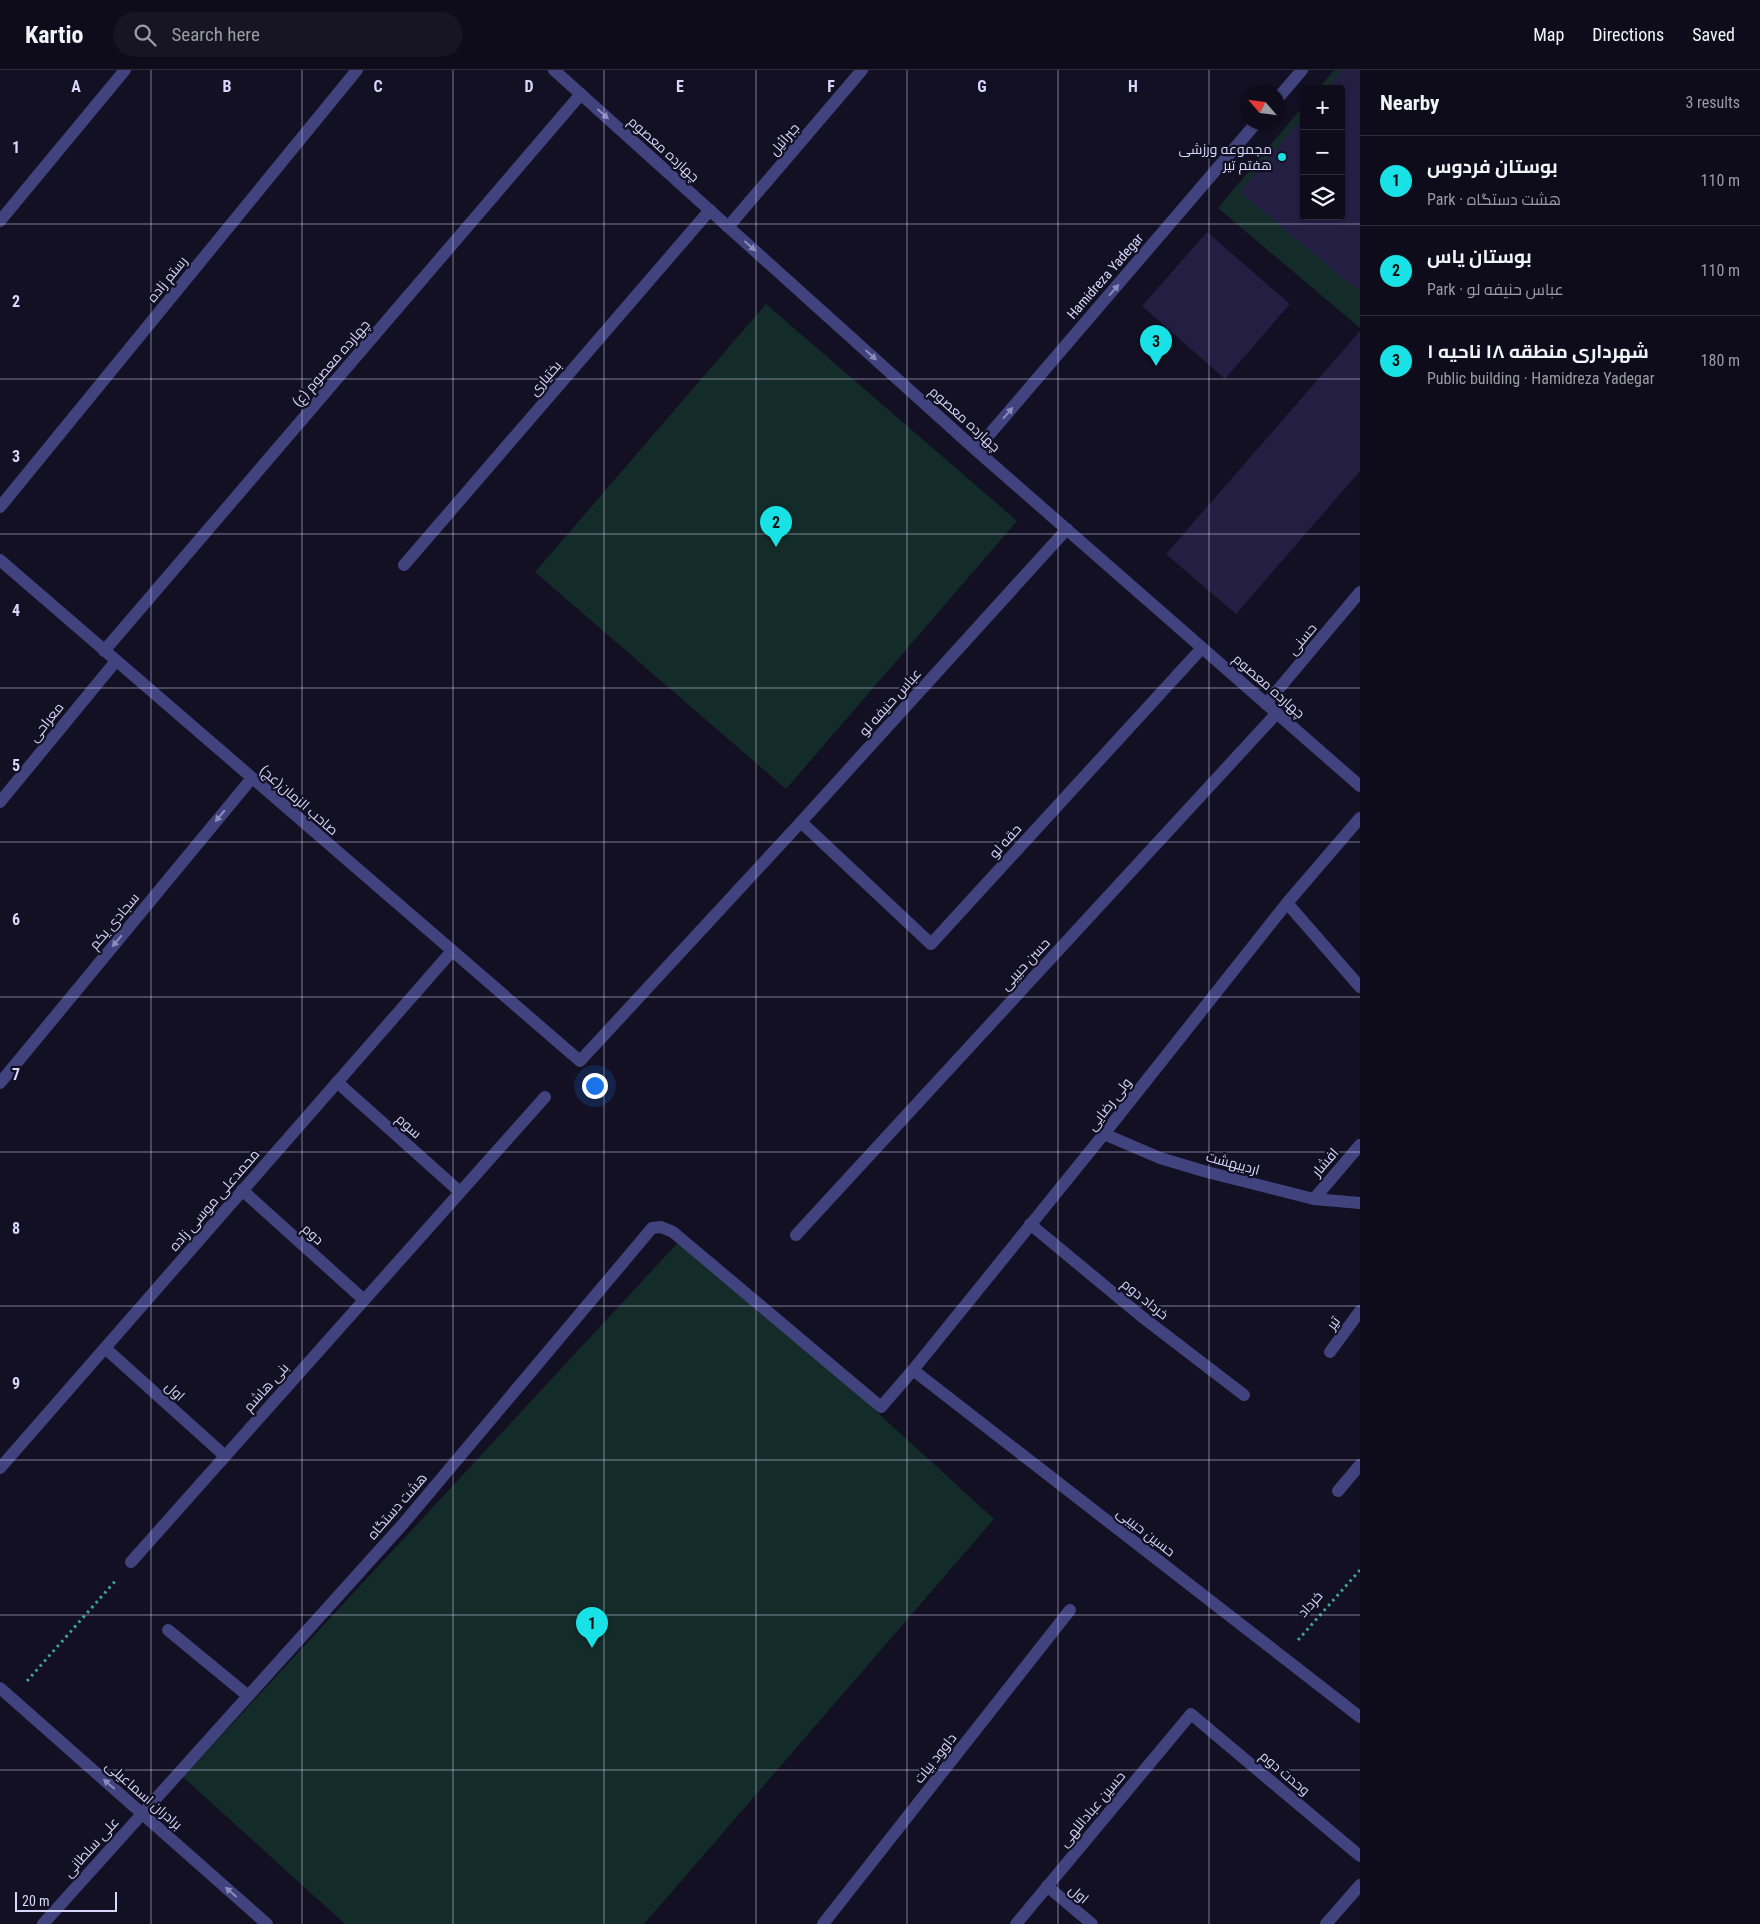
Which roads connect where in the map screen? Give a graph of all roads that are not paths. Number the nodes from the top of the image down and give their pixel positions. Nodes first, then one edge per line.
1 (125, 70) edge
2 (357, 70) edge
3 (554, 70) edge
4 (862, 70) edge
5 (1302, 70) edge
6 (1285, 90) edge
7 (581, 94) junction
8 (1250, 130) edge
9 (710, 210) junction
10 (0, 221) edge
11 (728, 227) junction
12 (976, 450) junction
13 (0, 507) edge
14 (1067, 530) junction
15 (0, 560) edge
16 (404, 565) dead end
17 (1360, 592) edge
18 (1202, 648) junction
19 (104, 651) junction
20 (116, 661) junction
21 (1266, 704) junction
22 (1277, 713) junction
23 (252, 778) junction
24 (1360, 786) edge
25 (0, 802) edge
26 (1360, 818) edge
27 (801, 822) junction
28 (1287, 903) junction
29 (452, 951) junction
30 (1360, 987) edge
31 (580, 1061) joint
32 (337, 1082) junction
33 (0, 1083) edge
34 (546, 1097) dead end
35 (1104, 1134) junction
36 (1360, 1145) edge
37 (242, 1190) junction
38 (460, 1192) junction
39 (1314, 1199) junction
40 (1360, 1203) edge
41 (1030, 1224) junction
42 (796, 1235) dead end
43 (364, 1300) junction
44 (1360, 1311) edge
45 (104, 1348) junction
46 (1330, 1352) dead end
47 (913, 1370) junction
48 (1244, 1395) dead end
49 (880, 1407) joint
50 (225, 1456) junction
51 (1360, 1465) edge
52 (0, 1468) edge
53 (1338, 1491) dead end
54 (131, 1562) road end
55 (1070, 1610) dead end
56 (168, 1630) dead end
57 (0, 1688) edge
58 (248, 1695) junction
59 (1191, 1714) joint
60 (1360, 1718) edge
61 (142, 1813) junction
62 (1360, 1856) edge
63 (1360, 1885) edge
64 (1047, 1886) junction
65 (43, 1924) edge
66 (268, 1924) edge
67 (823, 1924) edge
68 (1016, 1924) edge
69 (1092, 1924) edge
70 (1326, 1924) edge

1 - 10 street
2 - 13 street, رستم زاده
3 - 7 street, چهارده معصوم
4 - 11 street, جبرائیل
5 - 6 street
7 -> 9 street, چهارده معصوم
7 - 19 street, چهارده معصوم (ع)
12 -> 8 street, Hamidreza Yadegar
9 - 11 street, چهارده معصوم
9 - 16 street, بختیاری
11 -> 12 street, چهارده معصوم
12 - 14 street, چهارده معصوم
14 - 18 street, چهارده معصوم
14 - 27 street, عباس حنیفه لو
15 - 19 street, صاحب الزمان(عج)
17 - 21 street, حسنی
18 - 21 street, چهارده معصوم
18 - 27 street, حقه لو
19 - 20 street, صاحب الزمان(عج)
20 - 23 street, صاحب الزمان(عج)
20 - 25 street, معراحی
21 - 22 street, چهارده معصوم
22 - 24 street, چهارده معصوم
22 - 42 street, حسن حبیبی
23 - 29 street, صاحب الزمان(عج)
23 -> 33 street, سجادی یکم
26 - 28 street, ولی رضایی
27 - 31 street, عباس حنیفه لو
28 - 30 street
28 - 35 street, ولی رضایی
29 - 31 street, صاحب الزمان(عج)
29 - 32 street, محمدعلی موسی زاده
32 - 37 street, محمدعلی موسی زاده
32 - 38 street, سوم
34 - 38 street, بنی هاشم
35 - 39 street, اردیبهشت
35 - 41 street, ولی رضایی
36 - 39 street, افشار
37 - 43 street, دوم
37 - 45 street, محمدعلی موسی زاده
38 - 43 street, بنی هاشم
39 - 40 street, اردیبهشت
41 - 47 street, ولی رضایی
41 - 48 street, خرداد دوم
43 - 50 street, بنی هاشم
44 - 46 street, تیر
45 - 50 street, اول
45 - 52 street, محمدعلی موسی زاده
47 - 49 street, ولی رضایی
47 - 60 street, حسین حبیبی
49 - 58 street, هشت دستگاه
50 - 54 street, بنی هاشم
51 - 53 street
55 - 67 street, داوود بیات
56 - 58 street
61 -> 57 street, برادران اسماعیلی
58 - 61 street, هشت دستگاه
59 - 62 street, وحدت دوم
59 - 64 street, حسین عباداللهی
61 - 65 street, علی سلطانی
66 -> 61 street, برادران اسماعیلی
63 - 70 street
64 - 68 street, حسین عباداللهی
64 - 69 street, اول

